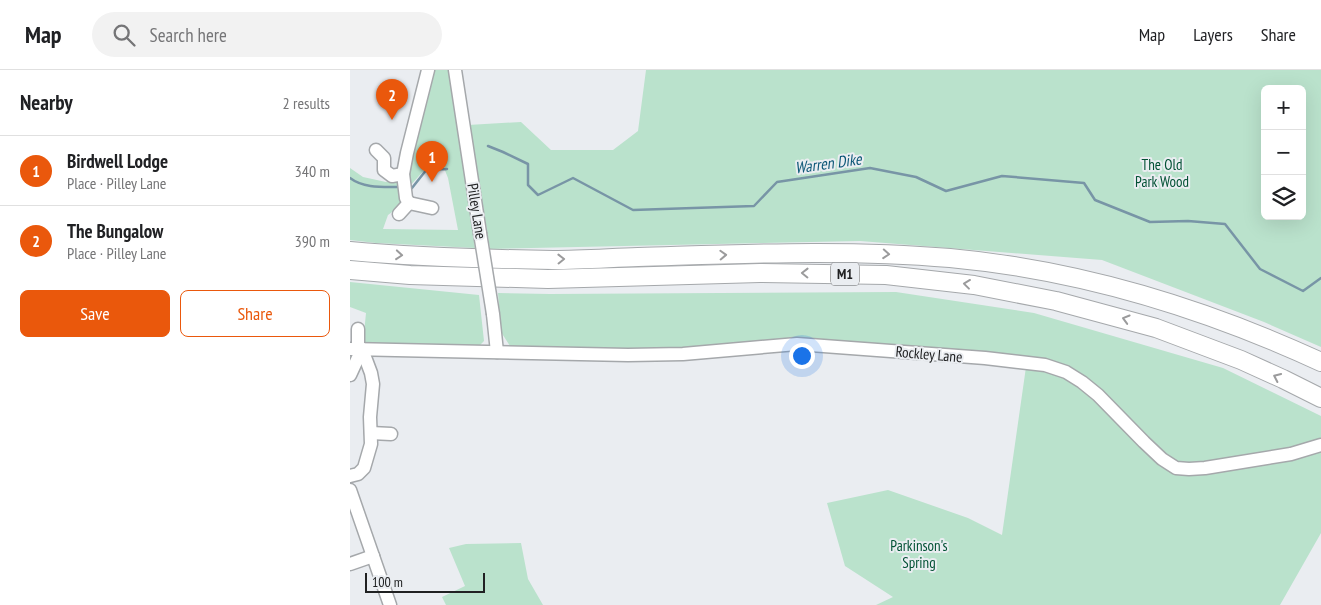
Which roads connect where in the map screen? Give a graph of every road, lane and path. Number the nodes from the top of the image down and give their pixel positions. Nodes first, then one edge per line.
1 (428, 70) edge
2 (455, 70) edge
3 (376, 150) dead end
4 (403, 174) junction
5 (409, 203) junction
6 (432, 208) dead end
7 (399, 214) dead end
8 (350, 251) edge
9 (350, 270) edge
10 (358, 329) dead end
11 (357, 349) edge
12 (497, 352) junction
13 (1321, 362) edge
14 (350, 375) edge
15 (1321, 398) edge
16 (371, 432) junction
17 (391, 434) dead end
18 (1321, 445) edge
19 (350, 476) edge
20 (350, 490) edge
21 (355, 523) edge
22 (372, 556) junction
23 (350, 564) edge
24 (390, 605) edge

1 - 4 street
2 - 12 street, Pilley Lane, bridge
3 - 4 street
4 - 5 street
5 - 6 street
5 - 7 street
8 -> 13 highway, M1
15 -> 9 highway, M1
10 - 11 street
11 - 12 street, Rockley Lane
11 - 14 street
11 - 16 street
12 - 18 street, Rockley Lane
16 - 17 street
16 - 19 street
20 - 21 street
21 - 22 street
22 - 23 street
22 - 24 street

